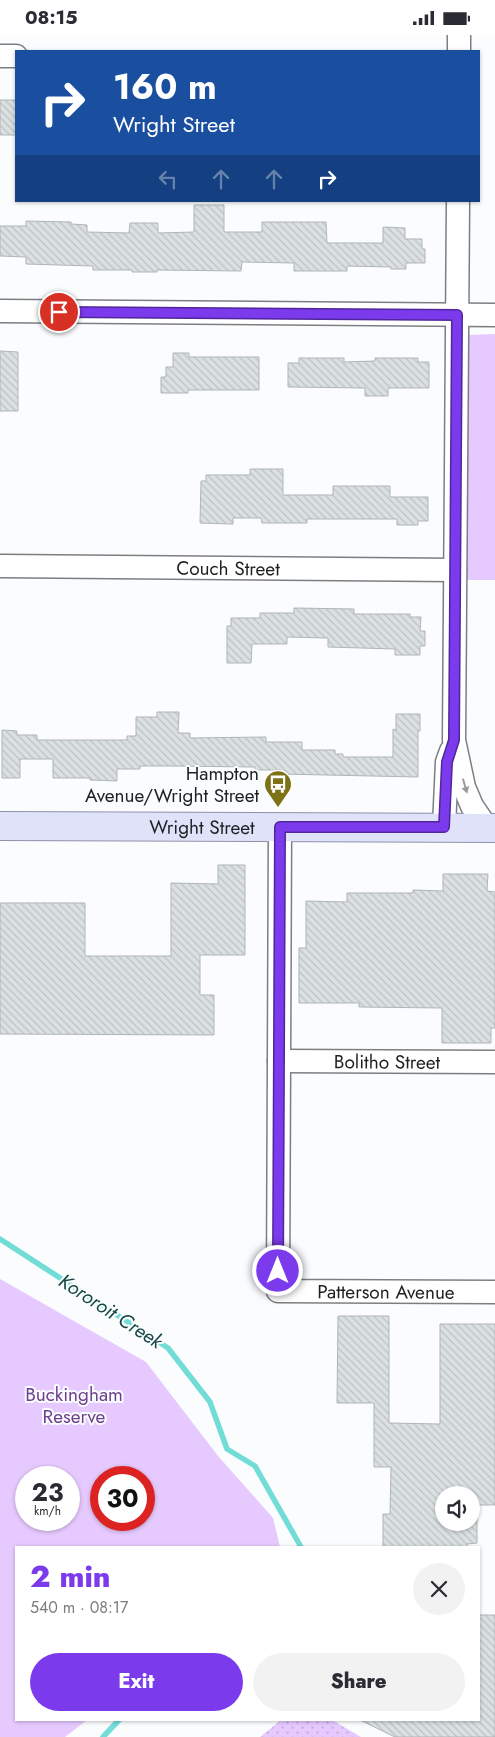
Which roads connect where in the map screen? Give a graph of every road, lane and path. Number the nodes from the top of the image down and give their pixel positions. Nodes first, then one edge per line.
1 (459, 35) edge
2 (459, 50) edge
3 (0, 56) edge
4 (15, 56) edge
5 (458, 202) edge
6 (0, 311) edge
7 (457, 315) junction
8 (495, 315) edge
9 (0, 567) edge
10 (455, 570) junction
11 (454, 740) junction
12 (0, 826) edge
13 (280, 827) junction
14 (444, 827) junction
15 (491, 828) edge
16 (279, 1061) junction
17 (495, 1062) edge
18 (495, 1292) edge

1 - 2 street
3 - 4 street
5 - 7 street
6 - 7 street
7 - 8 street
7 - 10 street
9 - 10 street, Couch Street
10 - 11 street
11 - 14 street
11 -> 15 street
12 - 13 main road, Wright Street
13 - 14 main road, Wright Street
13 - 16 street
14 - 15 main road, Wright Street
16 - 17 street, Bolitho Street
16 - 18 street, Patterson Avenue

